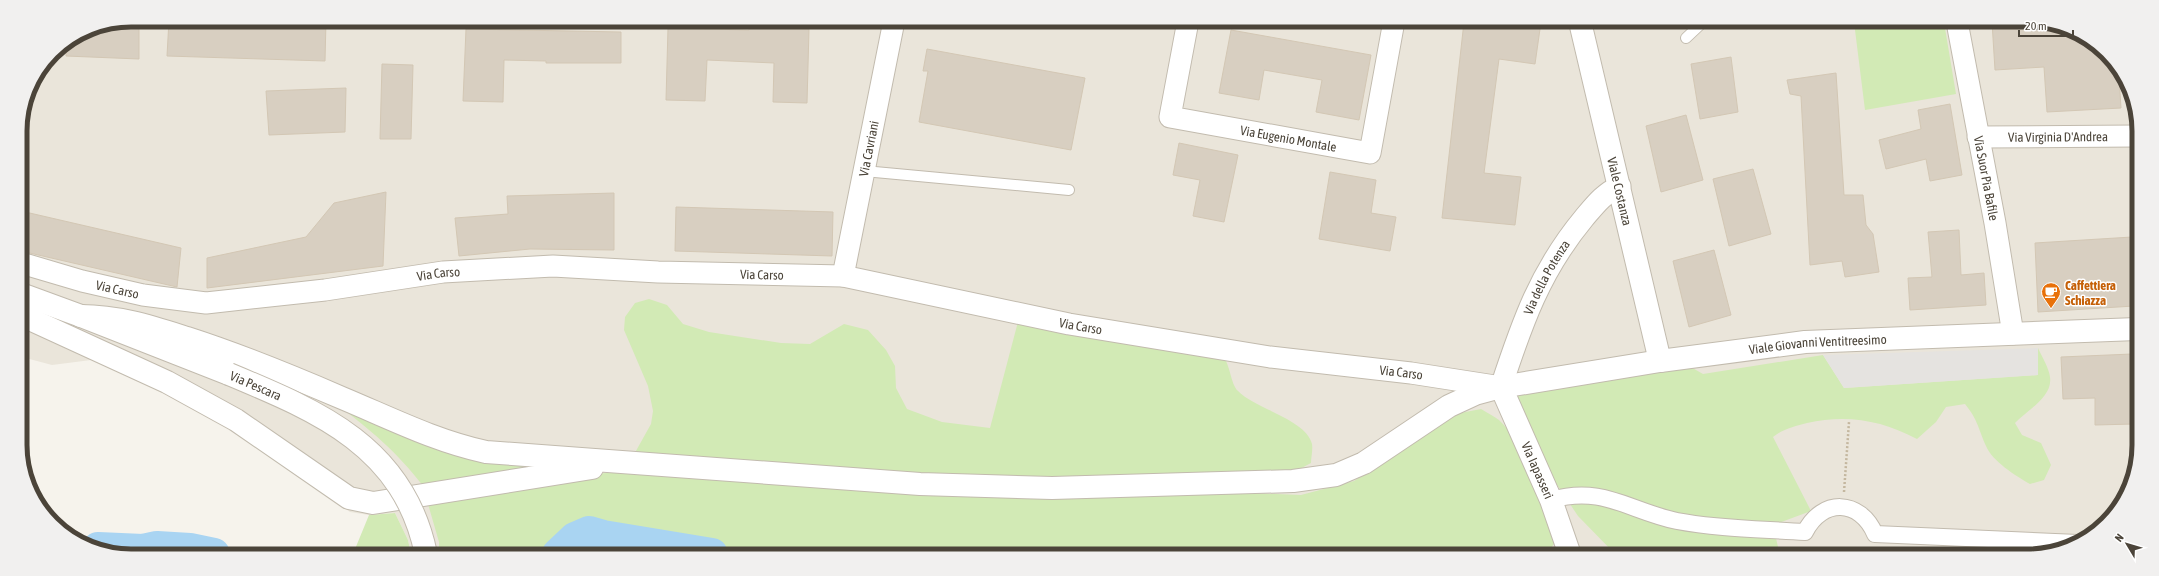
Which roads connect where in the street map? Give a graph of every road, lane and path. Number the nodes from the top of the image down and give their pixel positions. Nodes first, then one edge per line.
1 (893, 27) edge
2 (1187, 27) edge
3 (1393, 27) edge
4 (1581, 27) edge
5 (1698, 27) edge
6 (1958, 27) edge
7 (1686, 38) dead end
8 (2132, 136) edge
9 (1978, 137) junction
10 (864, 170) junction
11 (1620, 186) junction
12 (1069, 190) dead end
13 (27, 265) edge
14 (843, 276) junction
15 (27, 296) edge
16 (82, 316) junction
17 (27, 317) edge
18 (2132, 329) edge
19 (2013, 334) junction
20 (1660, 361) junction
21 (1501, 387) junction
22 (1850, 422) dead end
23 (622, 462) junction
24 (1551, 500) junction
25 (1843, 508) junction
26 (2066, 542) edge
27 (425, 549) edge
28 (1568, 549) edge

1 - 10 street, Via Cavriani
2 - 3 street, Via Eugenio Montale
4 - 11 street, Viale Costanza
5 - 7 lane
6 - 9 street, Via Suor Pia Bafile
8 - 9 street, Via Virginia D'Andrea
9 - 19 street, Via Suor Pia Bafile
10 - 12 lane
10 - 14 street, Via Cavriani
11 - 20 street, Viale Costanza
11 - 21 street, Via della Potenza
13 - 14 street, Via Carso
14 - 21 street, Via Carso
15 - 16 street, Via Pescara
16 - 23 street
16 - 27 street, Via Pescara, bridge
17 - 23 street
18 - 19 street, Viale Giovanni Ventitreesimo
19 - 20 street, Viale Giovanni Ventitreesimo
20 - 21 street, Viale Giovanni Ventitreesimo
21 - 23 street, Viale Giovanni Ventitreesimo
21 - 24 street, Via Iapasseri
22 - 25 path
24 - 25 street
24 - 28 street, Via Iapasseri
25 - 26 street

